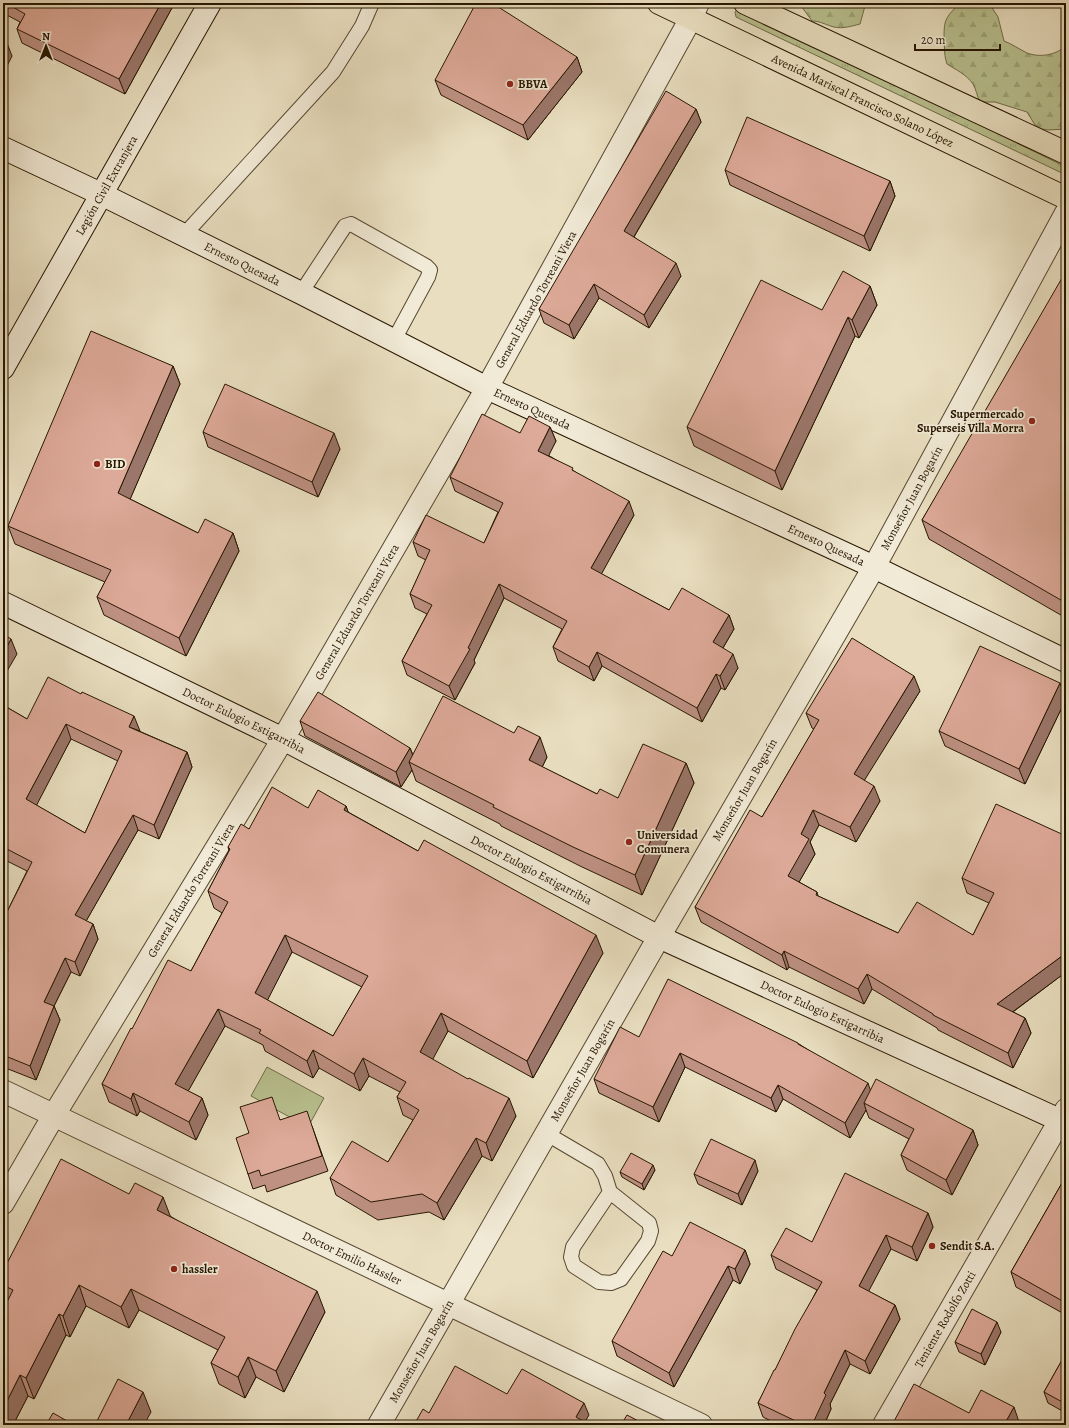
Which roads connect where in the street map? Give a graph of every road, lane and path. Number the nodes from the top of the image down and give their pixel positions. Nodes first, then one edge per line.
1 (210, 3) edge
2 (372, 3) edge
3 (659, 3) edge
4 (745, 3) edge
5 (694, 11) edge
6 (3, 148) edge
7 (1066, 153) edge
8 (101, 194) junction
9 (1066, 198) edge
10 (1066, 213) edge
11 (184, 235) junction
12 (301, 292) junction
13 (394, 340) junction
14 (3, 368) edge
15 (487, 388) junction
16 (874, 567) junction
17 (3, 603) edge
18 (1066, 661) edge
19 (283, 739) junction
20 (659, 937) junction
21 (3, 1091) edge
22 (54, 1114) junction
23 (1064, 1117) edge
24 (546, 1134) junction
25 (610, 1192) junction
26 (3, 1203) edge
27 (449, 1304) junction
28 (379, 1425) edge
29 (701, 1425) edge
30 (884, 1425) edge

1 - 8 street, Legión Civil Extranjera
2 - 11 lane
3 - 5 highway, Avenida Mariscal Francisco Solano López
4 - 7 highway
5 - 9 highway, Avenida Mariscal Francisco Solano López
5 - 15 street, General Eduardo Torreani Viera
6 - 8 street, Ernesto Quesada
8 - 11 street, Ernesto Quesada
8 - 14 street, Legión Civil Extranjera
10 - 16 street, Monseñor Juan Bogarín
11 - 12 street, Ernesto Quesada
12 - 13 street, Ernesto Quesada
12 - 13 lane
13 - 15 street, Ernesto Quesada
15 - 16 street, Ernesto Quesada
15 - 19 street, General Eduardo Torreani Viera
16 - 18 street, Ernesto Quesada
16 - 20 street, Monseñor Juan Bogarín
17 - 19 street, Doctor Eulogio Estigarribia
19 - 20 street, Doctor Eulogio Estigarribia
19 - 22 street, General Eduardo Torreani Viera
20 - 23 street, Doctor Eulogio Estigarribia
20 - 24 street, Monseñor Juan Bogarín
21 - 22 street, Doctor Emilio Hassler
22 - 26 street, General Eduardo Torreani Viera
22 - 27 street, Doctor Emilio Hassler
23 - 30 street, Teniente Rodolfo Zotti
24 - 25 lane
24 - 27 street, Monseñor Juan Bogarín
25 - 25 lane
27 - 28 street, Monseñor Juan Bogarín
27 - 29 street, Doctor Emilio Hassler

